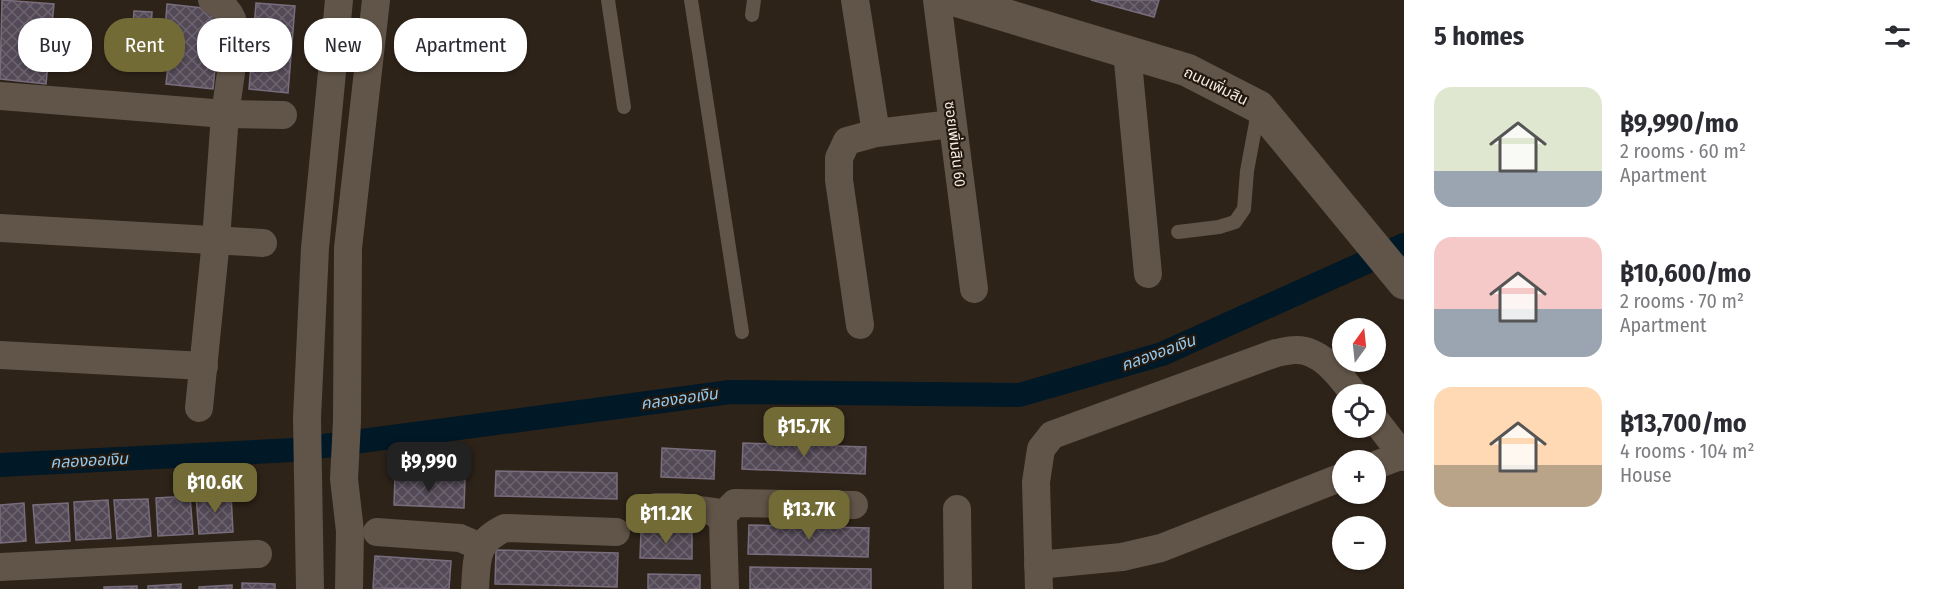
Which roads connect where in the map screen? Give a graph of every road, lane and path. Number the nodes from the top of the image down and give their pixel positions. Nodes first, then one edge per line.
1 (212, 0) edge
2 (339, 0) edge
3 (376, 0) edge
4 (608, 0) edge
5 (691, 0) edge
6 (754, 0) edge
7 (855, 0) edge
8 (938, 0) edge
9 (955, 0) edge
10 (752, 15) dead end
11 (1127, 51) junction
12 (0, 96) edge
13 (624, 106) dead end
14 (1259, 106) junction
15 (225, 114) junction
16 (283, 115) dead end
17 (952, 124) junction
18 (876, 133) junction
19 (0, 228) edge
20 (1178, 231) dead end
21 (216, 240) junction
22 (263, 243) dead end
23 (1148, 273) dead end
24 (1404, 283) edge
25 (974, 289) dead end
26 (860, 325) dead end
27 (742, 332) dead end
28 (0, 356) edge
29 (204, 366) junction
30 (1346, 384) edge
31 (199, 408) dead end
32 (1386, 434) edge
33 (1403, 456) edge
34 (1386, 462) edge
35 (1332, 481) edge
36 (854, 504) dead end
37 (656, 507) dead end
38 (957, 509) dead end
39 (720, 518) junction
40 (377, 532) dead end
41 (616, 532) dead end
42 (481, 547) junction
43 (258, 554) dead end
44 (0, 567) edge
45 (1038, 577) edge
46 (310, 589) edge
47 (349, 589) edge
48 (475, 589) edge
49 (725, 589) edge
50 (958, 589) edge

1 - 15 street
2 - 46 street
3 - 47 street
4 - 13 lane
5 - 27 lane
6 - 10 lane
7 - 18 street
8 - 17 street, ซอยเพิ่มสิน 60
9 - 11 street, ถนนเพิ่มสิน
11 - 14 street, ถนนเพิ่มสิน
11 - 23 street
12 - 15 street
14 - 20 lane
14 - 24 street, ถนนเพิ่มสิน
15 - 16 street
15 - 21 street
17 - 18 street
17 - 25 street, ซอยเพิ่มสิน 60
18 - 26 street
19 - 21 street
21 - 22 street
21 - 29 street
28 - 29 street
29 - 31 street
30 - 45 street
32 - 33 street
33 - 34 street
35 - 45 street
36 - 39 street
37 - 39 street
38 - 50 street
39 - 49 street
40 - 42 street
41 - 42 street
42 - 48 street
43 - 44 street

